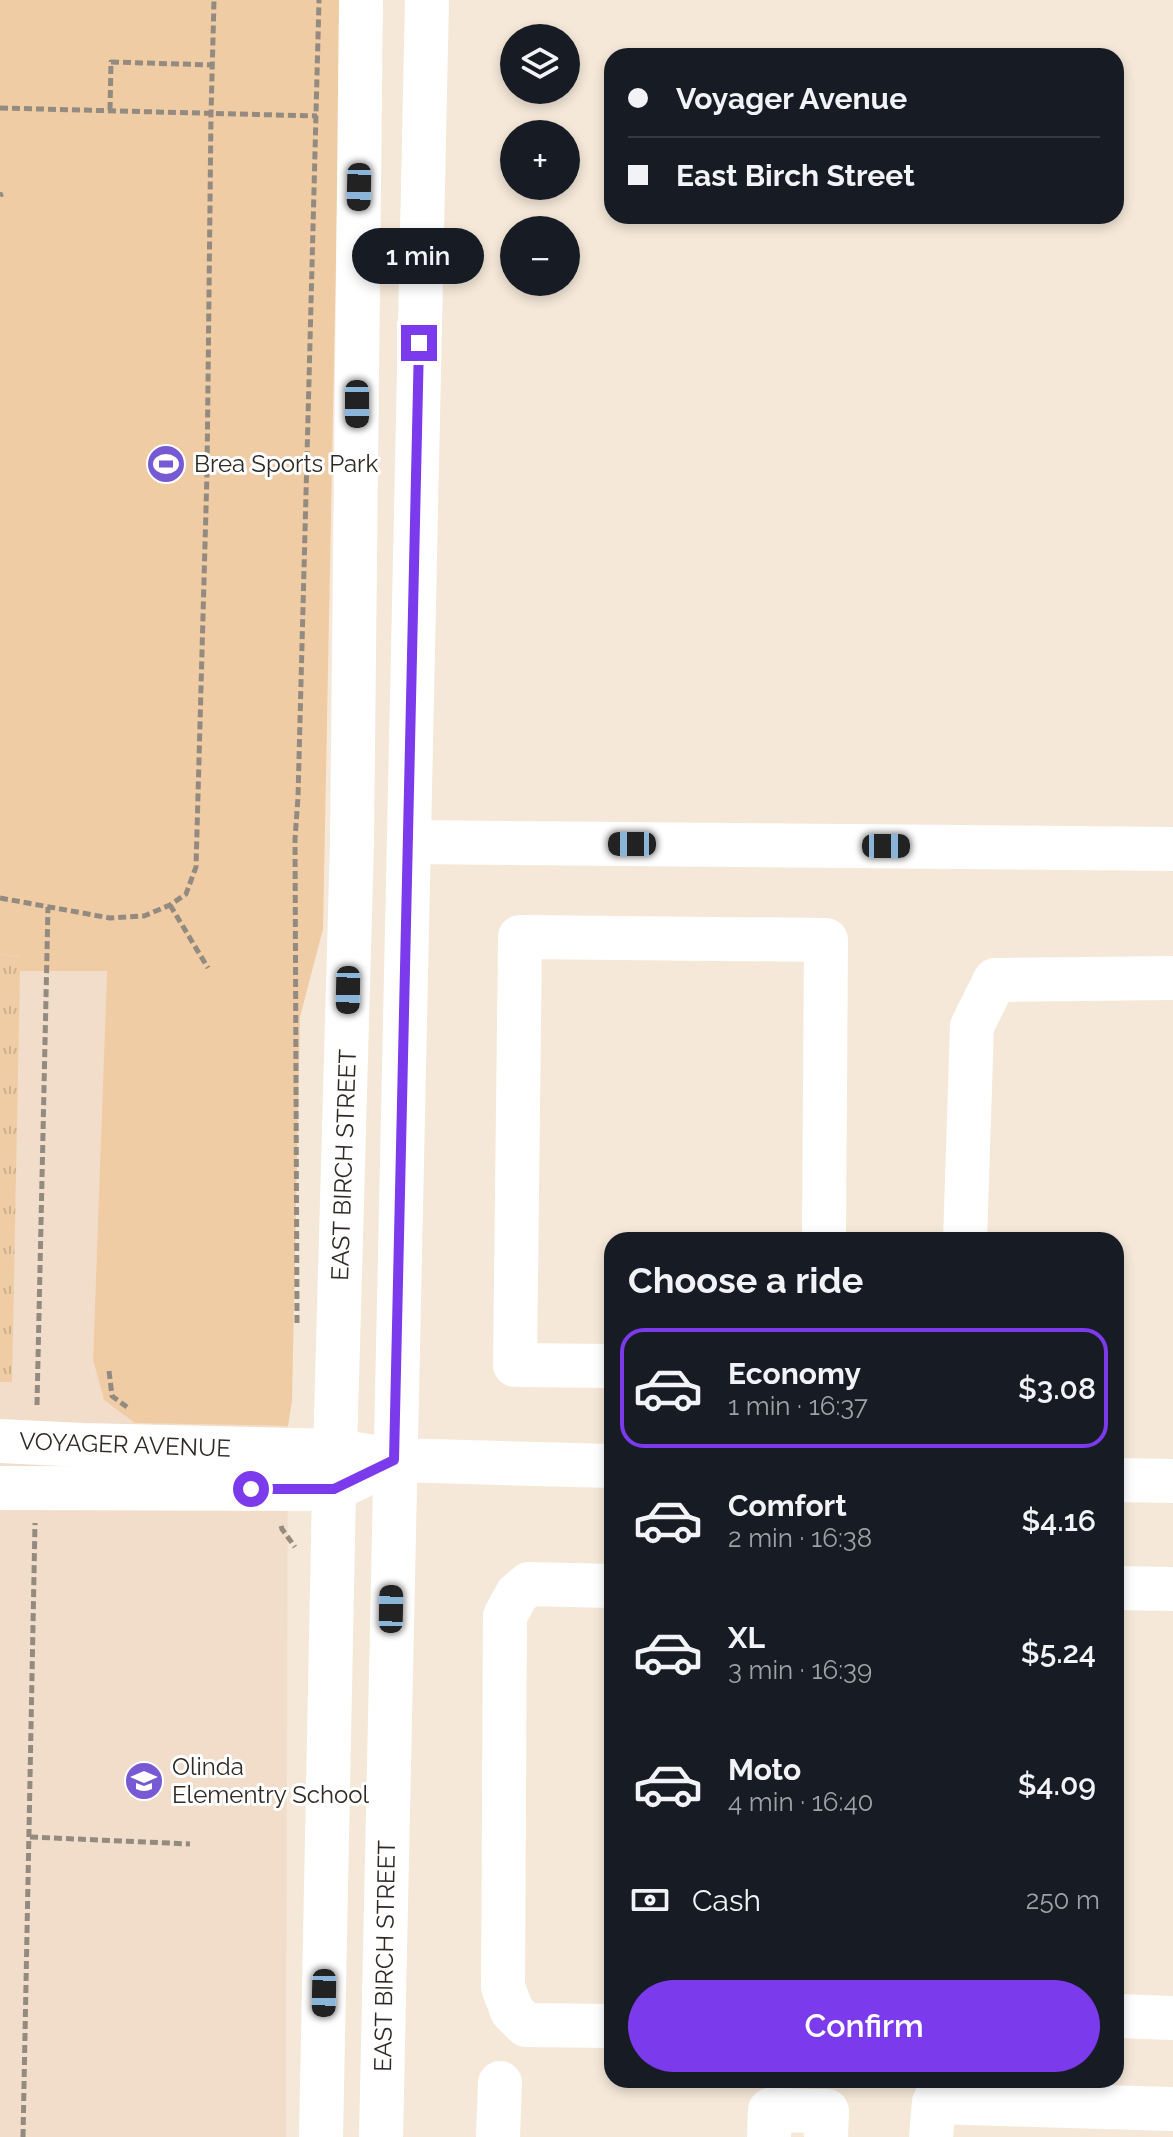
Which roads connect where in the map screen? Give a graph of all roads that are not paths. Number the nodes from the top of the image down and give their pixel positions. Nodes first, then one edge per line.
1 (361, 0) edge
2 (427, 0) edge
3 (409, 842) junction
4 (1173, 849) edge
5 (1173, 978) edge
6 (824, 1232) edge
7 (965, 1232) edge
8 (604, 1366) edge
9 (0, 1441) edge
10 (394, 1460) junction
11 (604, 1466) edge
12 (335, 1470) junction
13 (1124, 1480) edge
14 (1173, 1481) edge
15 (0, 1488) edge
16 (604, 1586) edge
17 (1124, 1588) edge
18 (1173, 1589) edge
19 (1124, 2016) edge
20 (1173, 2018) edge
21 (604, 2026) edge
22 (500, 2083) dead end
23 (1173, 2109) edge
24 (321, 2137) edge
25 (381, 2137) edge
26 (498, 2137) edge
27 (769, 2137) edge
28 (826, 2137) edge
29 (931, 2137) edge

1 - 12 street, EAST BIRCH STREET
2 - 3 street, EAST BIRCH STREET
3 - 4 street
3 - 10 street, EAST BIRCH STREET
5 - 7 street
6 - 8 street
9 - 12 street, VOYAGER AVENUE
10 - 11 street, VOYAGER AVENUE
10 - 12 street, VOYAGER AVENUE
10 - 25 street, EAST BIRCH STREET
12 - 15 street, VOYAGER AVENUE
12 - 24 street, EAST BIRCH STREET
13 - 14 street
16 - 21 street
17 - 18 street
19 - 20 street
22 - 26 street
23 - 29 street
27 - 28 street

